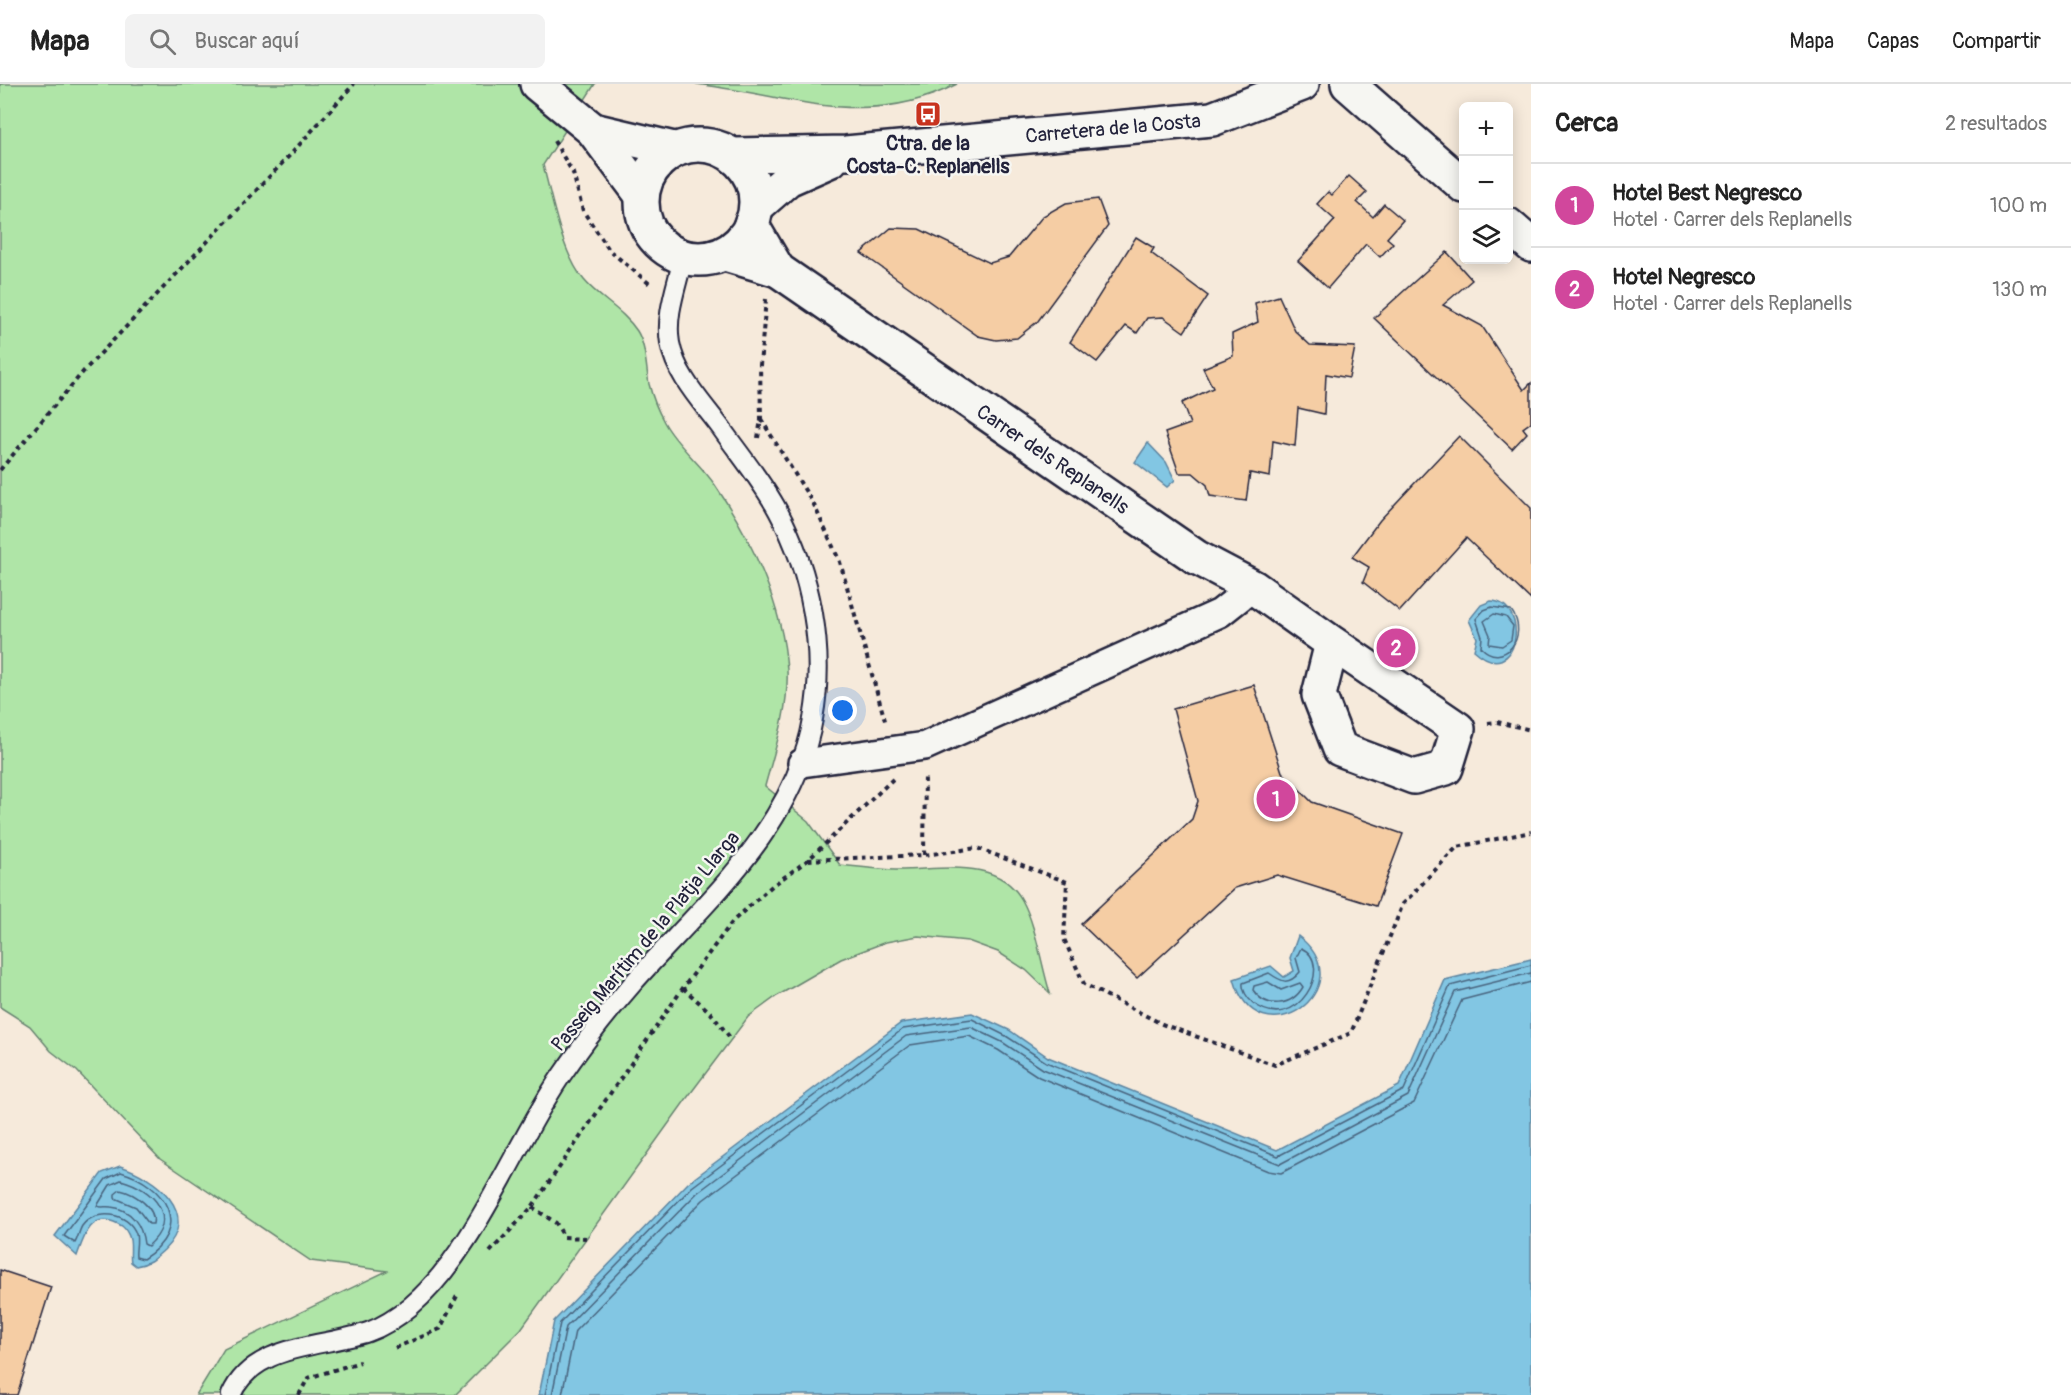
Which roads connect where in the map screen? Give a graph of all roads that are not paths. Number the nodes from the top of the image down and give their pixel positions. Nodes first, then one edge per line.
1 (537, 84) edge
2 (1302, 84) edge
3 (1348, 84) edge
4 (593, 130) junction
5 (674, 149) junction
6 (846, 153) junction
7 (735, 155) junction
8 (1459, 182) edge
9 (641, 194) junction
10 (754, 215) junction
11 (1513, 229) edge
12 (1531, 245) edge
13 (725, 254) junction
14 (683, 258) junction
15 (778, 270) junction
16 (1253, 588) junction
17 (1332, 643) junction
18 (802, 763) junction
19 (231, 1395) edge

1 - 4 street
2 - 6 street, Carretera de la Costa
3 - 8 street
4 - 5 street
4 - 9 street
5 - 7 street
5 - 9 street
6 - 7 street, Carretera de la Costa
6 - 10 street, Carretera de la Costa
7 - 10 street
9 - 14 street
10 - 13 street
10 - 15 street, Carrer dels Replanells
11 - 12 street
13 - 14 street
13 - 15 street, Carrer dels Replanells
14 - 18 lane, Passeig Marítim de la Platja Llarga
15 - 16 street, Carrer dels Replanells
16 - 17 street, Carrer dels Replanells
16 - 18 street
17 - 17 street, Carrer dels Replanells
18 - 19 lane, Passeig Marítim de la Platja Llarga

